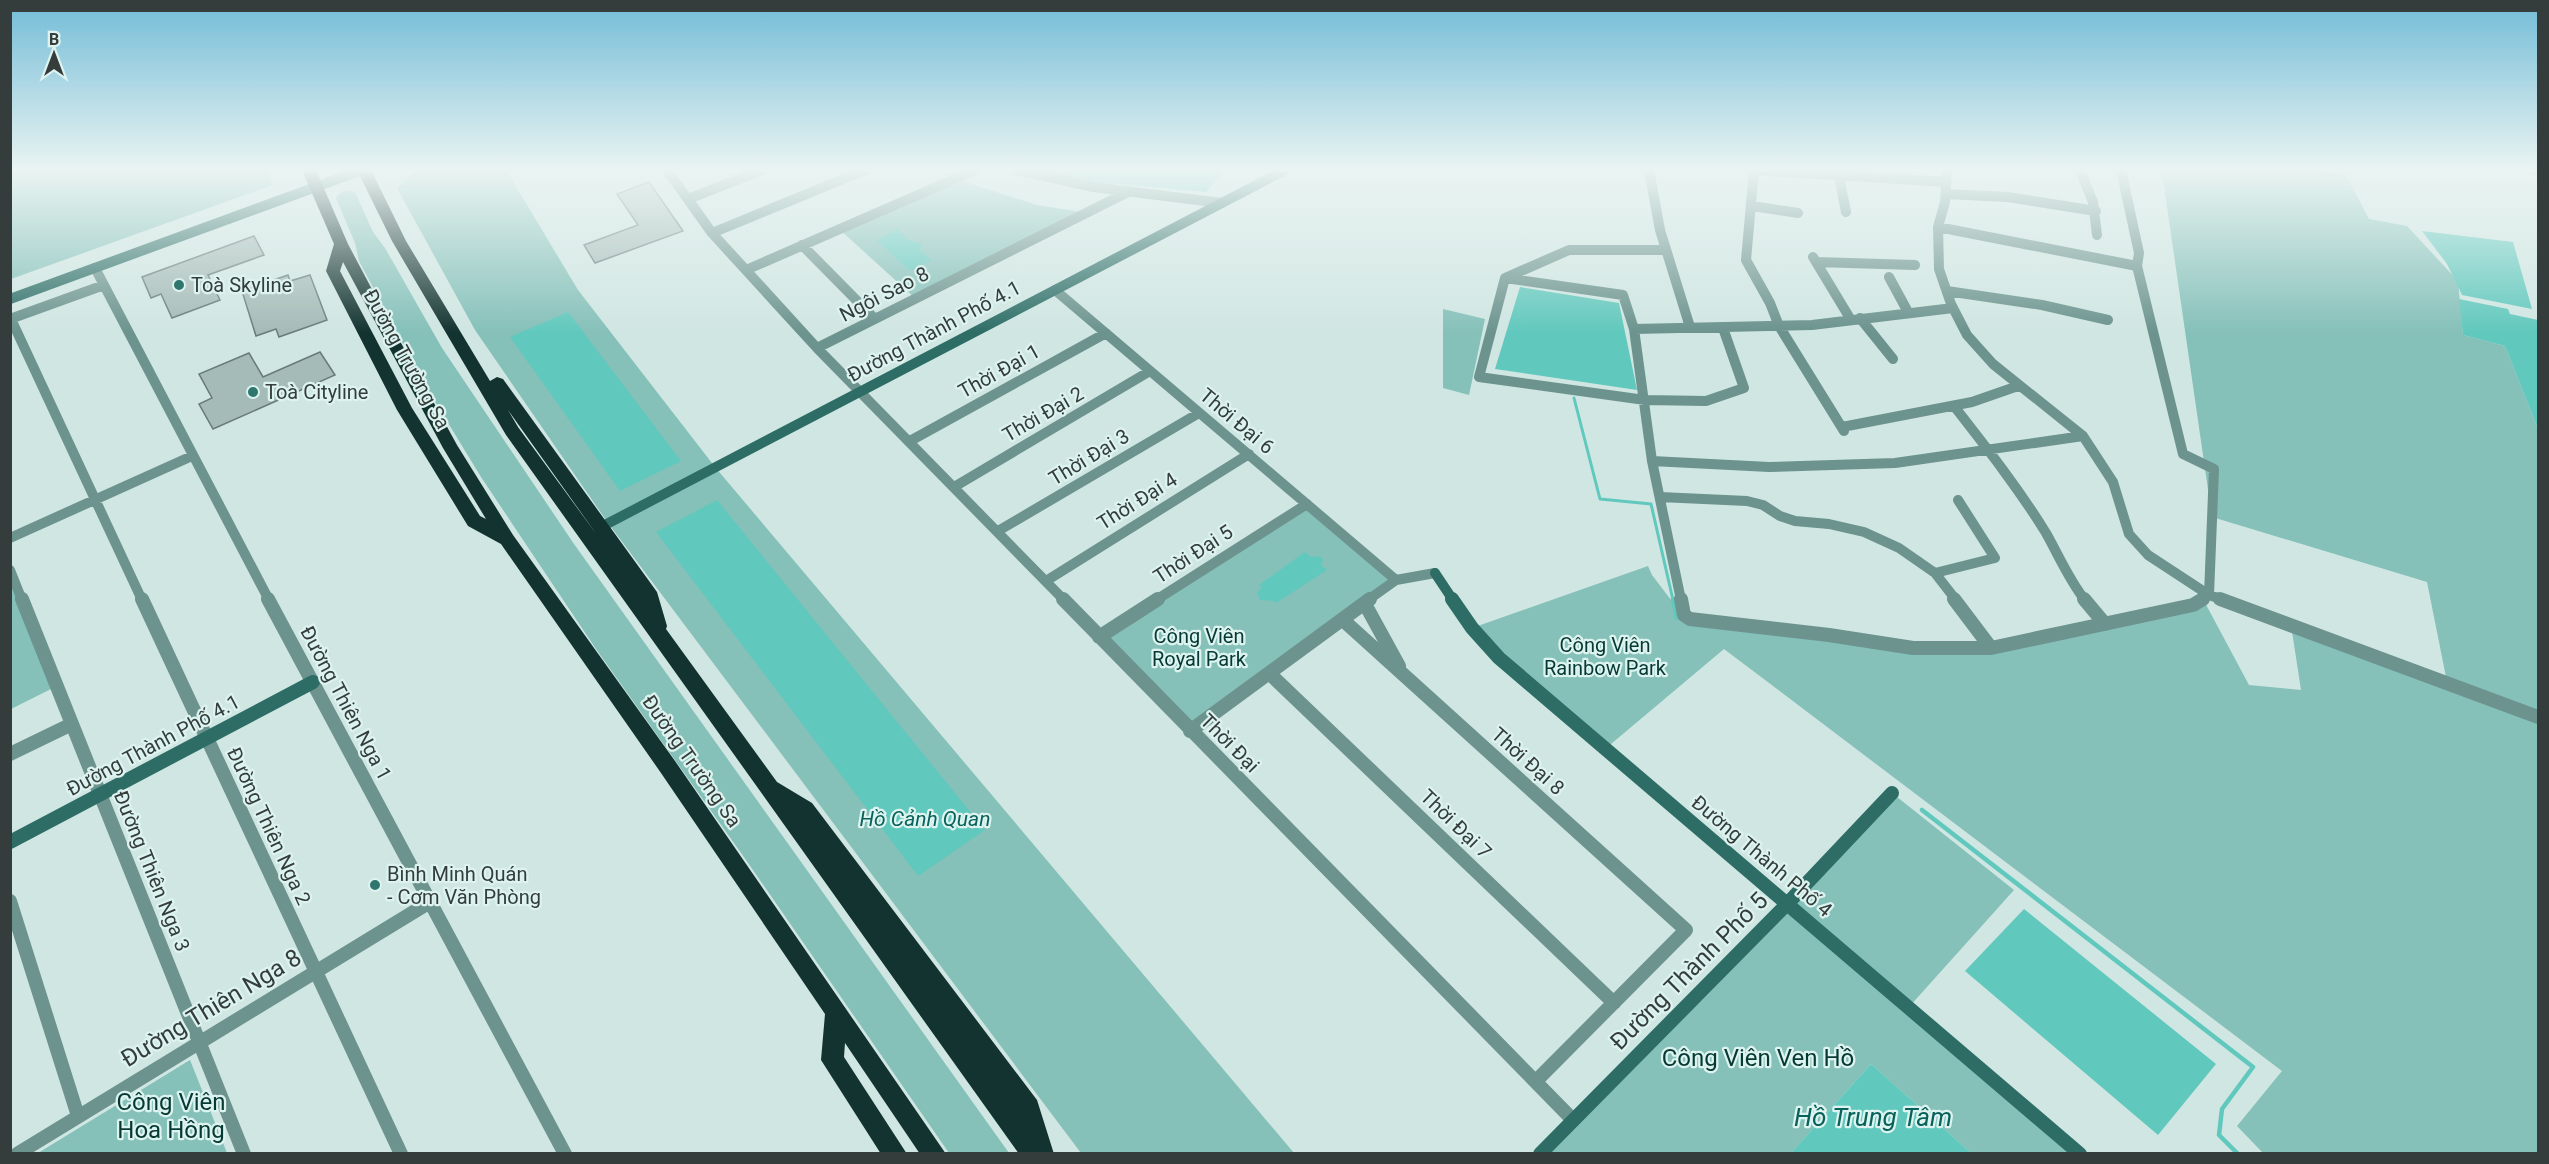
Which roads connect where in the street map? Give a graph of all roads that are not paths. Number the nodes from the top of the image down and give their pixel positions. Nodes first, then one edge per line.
1 (201, 224) edge
2 (333, 224) edge
3 (391, 224) edge
4 (395, 224) edge
5 (706, 224) edge
6 (733, 224) edge
7 (850, 224) edge
8 (1064, 224) edge
9 (1181, 224) edge
10 (1659, 224) edge
11 (1750, 224) edge
12 (2097, 224) edge
13 (2133, 224) edge
14 (1938, 227) joint
15 (712, 233) junction
16 (2097, 235) dead end
17 (802, 245) junction
18 (1665, 249) junction
19 (1915, 265) dead end
20 (2137, 266) junction
21 (95, 268) junction
22 (746, 270) junction
23 (1889, 277) dead end
24 (1506, 278) junction
25 (104, 285) junction
26 (1055, 290) junction
27 (1947, 291) junction
28 (10, 299) edge
29 (1953, 308) junction
30 (1908, 312) junction
31 (11, 319) edge
32 (875, 319) junction
33 (1856, 319) junction
34 (2108, 320) dead end
35 (1779, 326) junction
36 (1690, 327) junction
37 (1723, 328) junction
38 (1634, 329) junction
39 (1106, 333) junction
40 (817, 348) junction
41 (1893, 359) dead end
42 (1150, 371) junction
43 (2018, 386) junction
44 (862, 391) junction
45 (1645, 400) junction
46 (1954, 406) junction
47 (1199, 413) junction
48 (2083, 436) junction
49 (910, 441) junction
50 (1988, 450) junction
51 (1249, 454) junction
52 (192, 456) junction
53 (1652, 461) junction
54 (954, 487) junction
55 (1660, 497) junction
56 (95, 500) junction
57 (1958, 500) dead end
58 (1307, 504) junction
59 (601, 527) junction
60 (998, 531) junction
61 (10, 538) edge
62 (10, 570) edge
63 (1935, 573) junction
64 (1396, 580) junction
65 (1046, 581) junction
66 (2209, 595) junction
67 (1365, 604) junction
68 (1343, 620) junction
69 (2105, 624) junction
70 (660, 637) junction
71 (1100, 638) junction
72 (1991, 648) junction
73 (1270, 674) junction
74 (1404, 675) junction
75 (313, 682) junction
76 (2538, 717) edge
77 (72, 724) junction
78 (1190, 731) junction
79 (207, 738) junction
80 (10, 754) edge
81 (768, 785) junction
82 (1892, 793) dead end
83 (100, 794) junction
84 (10, 842) edge
85 (10, 901) edge
86 (430, 902) junction
87 (1788, 903) junction
88 (315, 971) junction
89 (1614, 1003) junction
90 (836, 1011) junction
91 (199, 1042) junction
92 (1536, 1081) junction
93 (78, 1116) junction
94 (1574, 1120) junction
95 (17, 1154) edge
96 (244, 1154) edge
97 (400, 1154) edge
98 (565, 1154) edge
99 (895, 1154) edge
100 (934, 1154) edge
101 (1034, 1154) edge
102 (1042, 1154) edge
103 (1540, 1154) edge
104 (2080, 1154) edge

1 - 21 street
2 - 90 highway, Đường Trường Sa
3 - 70 highway
4 - 59 highway
5 - 15 street, Thời Đại
6 - 15 street
7 - 17 street
8 - 32 street, Ngôi Sao 8
9 - 26 street, Đường Thành Phố 4.1
10 - 18 street
11 - 35 street
12 - 16 street
13 - 20 street
14 - 20 street
14 - 27 street
15 - 22 street, Thời Đại
17 - 22 street
17 - 32 street
18 - 24 street
18 - 36 street
19 - 33 street
20 - 66 street
21 - 25 street, Đường Thiên Nga 1
21 - 28 street
22 - 40 street, Thời Đại
23 - 30 street
24 - 38 street
24 - 45 street
25 - 31 street
25 - 52 street, Đường Thiên Nga 1
26 - 39 street, Thời Đại 6
26 - 44 street, Đường Thành Phố 4.1
27 - 29 street
27 - 34 street
29 - 30 street
29 - 43 street
30 - 33 street
31 - 56 street, Đường Thiên Nga 2
32 - 40 street, Ngôi Sao 8
33 - 35 street
33 - 41 street
35 - 37 street
35 - 46 street
36 - 37 street
36 - 38 street
37 - 45 street
38 - 45 street
39 - 42 street, Thời Đại 6
39 - 49 street, Thời Đại 1
40 - 44 street, Thời Đại
42 - 47 street, Thời Đại 6
42 - 54 street, Thời Đại 2
43 - 46 street
43 - 48 street
44 - 49 street, Thời Đại
44 - 59 street, Đường Thành Phố 4.1
45 - 53 street
46 - 50 street
47 - 51 street, Thời Đại 6
47 - 60 street, Thời Đại 3
48 - 50 street
48 - 66 street
49 - 54 street, Thời Đại
50 - 53 street
50 - 69 street
51 - 58 street, Thời Đại 6
51 - 65 street, Thời Đại 4
52 - 56 street
52 - 75 street, Đường Thiên Nga 1
53 - 55 street
54 - 60 street, Thời Đại
55 - 63 street
55 - 72 street
56 - 61 street
56 - 79 street, Đường Thiên Nga 2
57 - 63 street
58 - 64 street, Thời Đại 6
58 - 71 street, Thời Đại 5
59 - 70 highway
60 - 65 street, Thời Đại
62 - 77 street, Đường Thiên Nga 3
63 - 72 street
64 - 67 street
64 - 87 street, Đường Thành Phố 4
65 - 71 street, Thời Đại
66 - 69 street
66 - 76 street
67 - 68 street
67 - 74 street
68 - 73 street
68 - 74 street, Thời Đại 8
69 - 72 street
70 - 81 highway
71 - 78 street, Thời Đại
73 - 78 street
73 - 89 street, Thời Đại 7
74 - 89 street, Thời Đại 8
75 - 79 street, Đường Thành Phố 4.1
75 - 86 street, Đường Thiên Nga 1
77 - 80 street
77 - 83 street, Đường Thiên Nga 3
78 - 92 street, Thời Đại
79 - 83 street, Đường Thành Phố 4.1
79 - 88 street, Đường Thiên Nga 2
81 - 101 highway
81 - 102 highway
82 - 87 street, Đường Thành Phố 5
83 - 84 street, Đường Thành Phố 4.1
83 - 91 street, Đường Thiên Nga 3
85 - 93 street
86 - 88 street, Đường Thiên Nga 8
86 - 98 street, Đường Thiên Nga 1
87 - 94 street, Đường Thành Phố 5
87 - 104 street, Đường Thành Phố 4
88 - 91 street, Đường Thiên Nga 8
88 - 97 street, Đường Thiên Nga 2
89 - 92 street
90 - 99 highway
90 - 100 highway, Đường Trường Sa
91 - 93 street, Đường Thiên Nga 8
91 - 96 street, Đường Thiên Nga 3
92 - 94 street, Thời Đại
93 - 95 street, Đường Thiên Nga 8
94 - 103 street, Đường Thành Phố 5

